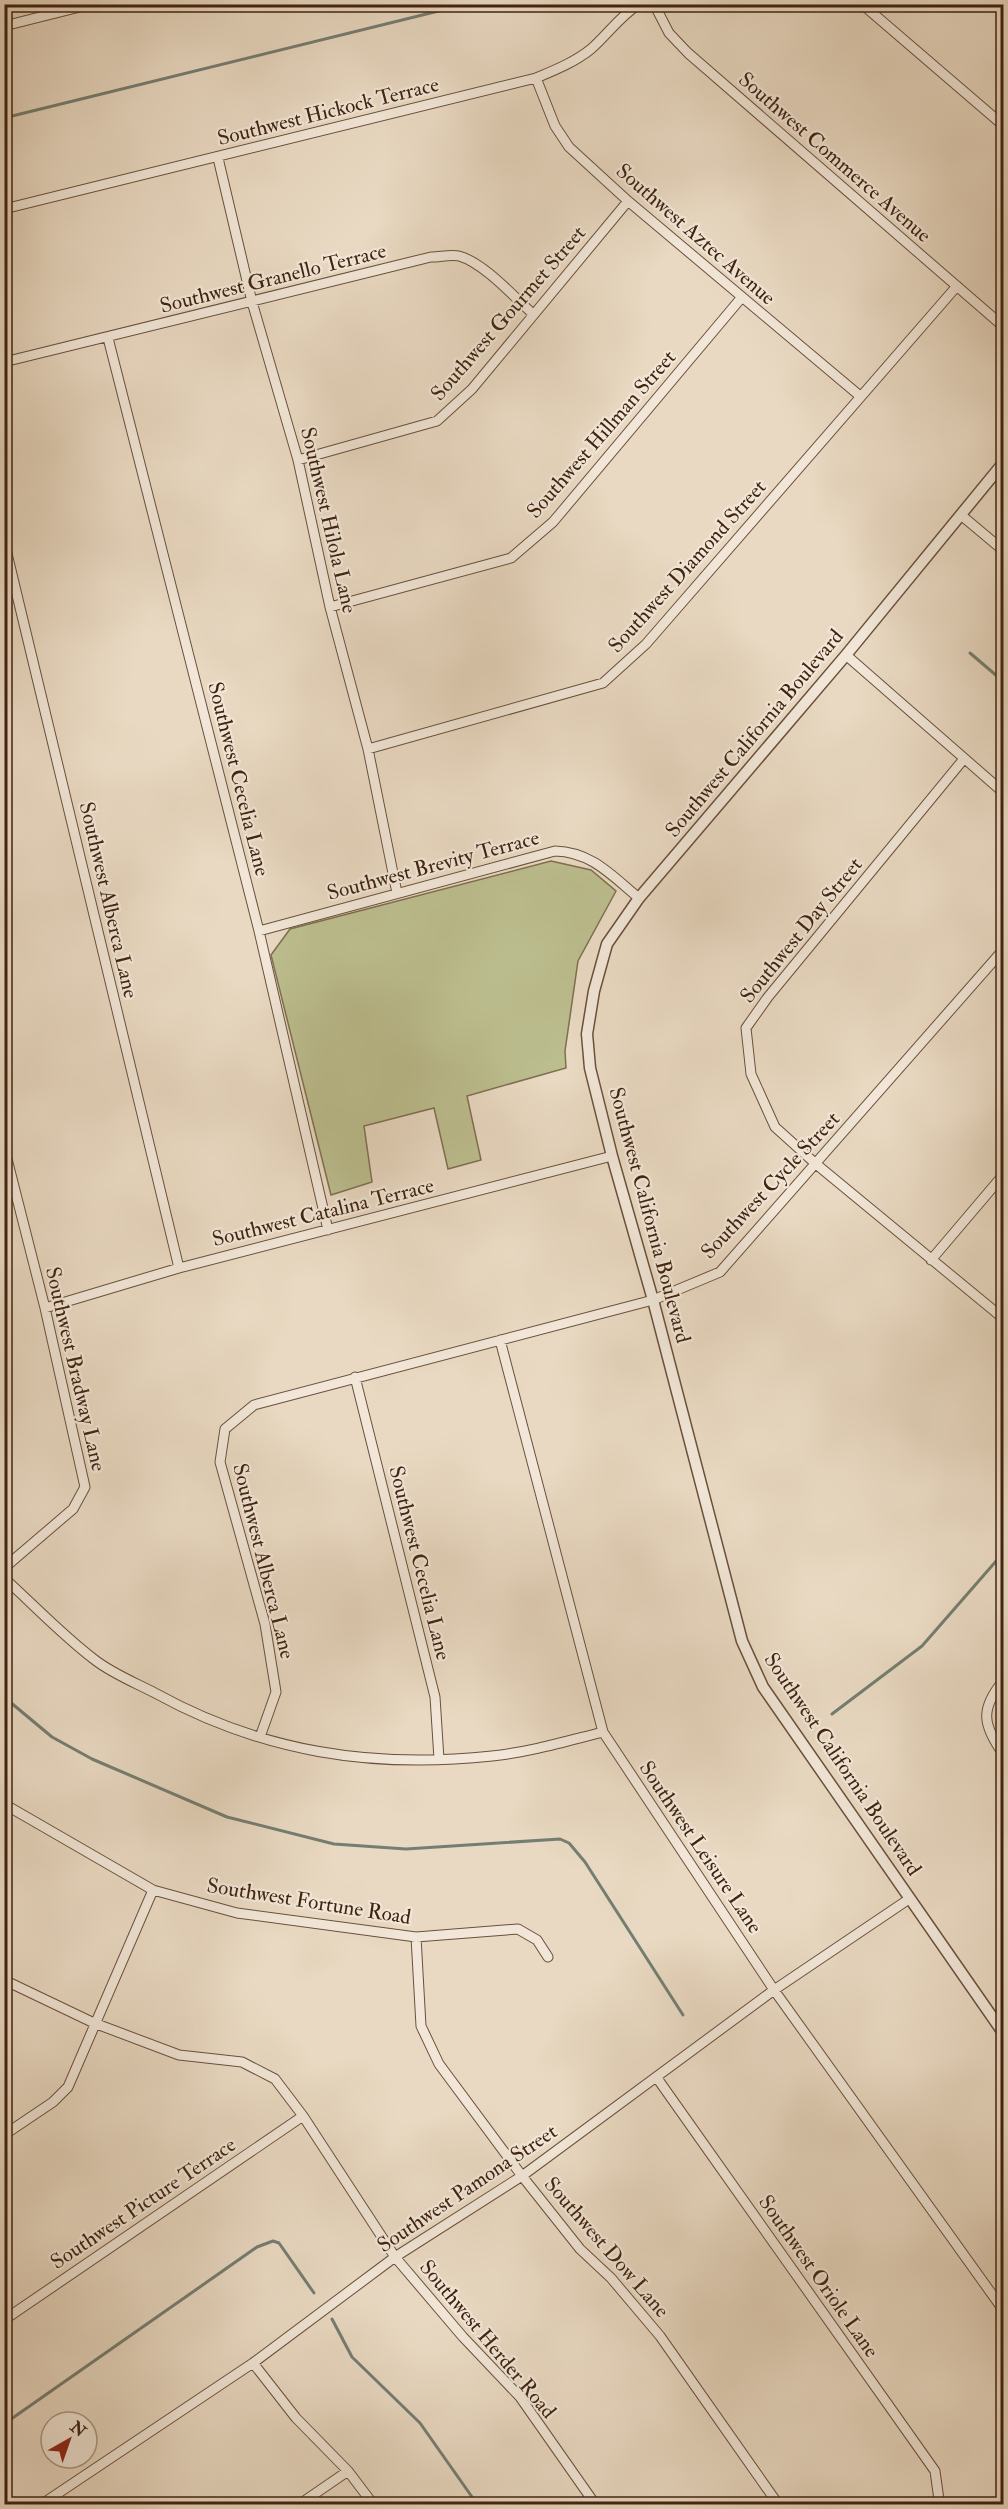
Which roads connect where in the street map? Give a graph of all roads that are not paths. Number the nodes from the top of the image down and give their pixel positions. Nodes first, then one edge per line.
1 (92, 4) edge
2 (639, 4) edge
3 (654, 4) edge
4 (867, 6) edge
5 (4, 26) edge
6 (536, 78) junction
7 (1004, 126) edge
8 (218, 158) junction
9 (628, 201) junction
10 (4, 209) edge
11 (957, 286) junction
12 (742, 297) junction
13 (252, 302) junction
14 (533, 314) junction
15 (1004, 327) edge
16 (108, 338) junction
17 (4, 362) edge
18 (860, 396) junction
19 (298, 460) junction
20 (1004, 462) edge
21 (961, 515) junction
22 (4, 541) edge
23 (1004, 551) edge
24 (330, 607) junction
25 (846, 655) junction
26 (368, 749) junction
27 (963, 760) junction
28 (1004, 793) edge
29 (397, 893) junction
30 (639, 898) junction
31 (259, 931) junction
32 (1004, 949) edge
33 (4, 1147) edge
34 (612, 1156) junction
35 (816, 1164) junction
36 (1004, 1174) edge
37 (328, 1230) junction
38 (931, 1260) junction
39 (178, 1268) junction
40 (653, 1300) junction
41 (45, 1308) junction
42 (1004, 1319) edge
43 (500, 1340) junction
44 (355, 1377) junction
45 (254, 1405) joint
46 (4, 1568) edge
47 (4, 1578) edge
48 (1004, 1680) edge
49 (603, 1732) junction
50 (261, 1737) junction
51 (1004, 1755) edge
52 (439, 1760) junction
53 (4, 1804) edge
54 (153, 1890) junction
55 (909, 1899) junction
56 (416, 1937) junction
57 (548, 1957) dead end
58 (4, 1980) edge
59 (774, 1990) junction
60 (94, 2023) junction
61 (1004, 2034) edge
62 (657, 2078) junction
63 (303, 2116) junction
64 (4, 2135) edge
65 (522, 2176) junction
66 (395, 2257) junction
67 (1004, 2311) edge
68 (4, 2320) edge
69 (253, 2363) junction
70 (348, 2470) junction
71 (936, 2502) edge
72 (42, 2505) edge
73 (300, 2505) edge
74 (373, 2505) edge
75 (595, 2505) edge
76 (778, 2505) edge

1 - 5 street
2 - 6 street, Southwest Hickock Terrace
3 - 11 street, Southwest Commerce Avenue
4 - 7 street
6 - 8 street, Southwest Hickock Terrace
6 - 9 street, Southwest Aztec Avenue
8 - 10 street, Southwest Hickock Terrace
8 - 13 street, Southwest Hilola Lane
9 - 12 street, Southwest Aztec Avenue
9 - 14 street, Southwest Gourmet Street
11 - 15 street, Southwest Commerce Avenue
11 - 18 street, Southwest Diamond Street
12 - 18 street, Southwest Aztec Avenue
12 - 24 street, Southwest Hillman Street
13 - 14 street, Southwest Granello Terrace
13 - 16 street, Southwest Granello Terrace
13 - 19 street, Southwest Hilola Lane
14 - 19 street, Southwest Gourmet Street
16 - 17 street, Southwest Granello Terrace
16 - 31 street, Southwest Cecelia Lane
18 - 26 street, Southwest Diamond Street
19 - 24 street, Southwest Hilola Lane
20 - 21 street, Southwest California Boulevard
21 - 23 street
21 - 25 street, Southwest California Boulevard
22 - 39 street, Southwest Alberca Lane
24 - 26 street, Southwest Hilola Lane
25 - 27 street
25 - 30 street, Southwest California Boulevard
26 - 29 street, Southwest Hilola Lane
27 - 28 street
27 - 35 street, Southwest Day Street
29 - 30 street, Southwest Brevity Terrace
29 - 31 street, Southwest Brevity Terrace
30 - 34 street, Southwest California Boulevard
31 - 37 street, Southwest Cecelia Lane
32 - 35 street, Southwest Cycle Street
33 - 41 street, Southwest Bradway Lane
34 - 37 street, Southwest Catalina Terrace
34 - 40 street, Southwest California Boulevard
35 - 38 street, Southwest Day Street
35 - 40 street, Southwest Cycle Street
36 - 38 street
37 - 39 street, Southwest Catalina Terrace
38 - 42 street, Southwest Day Street
39 - 41 street, Southwest Catalina Terrace
40 - 43 street, Southwest Cycle Street
40 - 55 street, Southwest California Boulevard
41 - 46 street, Southwest Bradway Lane
43 - 44 street, Southwest Cycle Street
43 - 49 street, Southwest Leisure Lane
44 - 45 street, Southwest Cycle Street
44 - 52 street, Southwest Cecelia Lane
45 - 50 street, Southwest Alberca Lane
47 - 50 street
48 - 51 street
49 - 52 street
49 - 59 street, Southwest Leisure Lane
50 - 52 street
53 - 54 street, Southwest Fortune Road
54 - 56 street, Southwest Fortune Road
54 - 60 street
55 - 59 street, Southwest Pamona Street
55 - 61 street, Southwest California Boulevard
56 - 57 street, Southwest Fortune Road
56 - 65 street, Southwest Dow Lane
58 - 60 street, Southwest Herder Road
59 - 62 street, Southwest Pamona Street
59 - 67 street, Southwest Leisure Lane
60 - 63 street, Southwest Herder Road
60 - 64 street
62 - 65 street, Southwest Pamona Street
62 - 71 street, Southwest Oriole Lane
63 - 66 street, Southwest Herder Road
63 - 68 street, Southwest Picture Terrace
65 - 66 street, Southwest Pamona Street
65 - 76 street, Southwest Dow Lane
66 - 69 street, Southwest Pamona Street
66 - 75 street, Southwest Herder Road
69 - 70 street
69 - 72 street, Southwest Pamona Street
70 - 73 street
70 - 74 street

